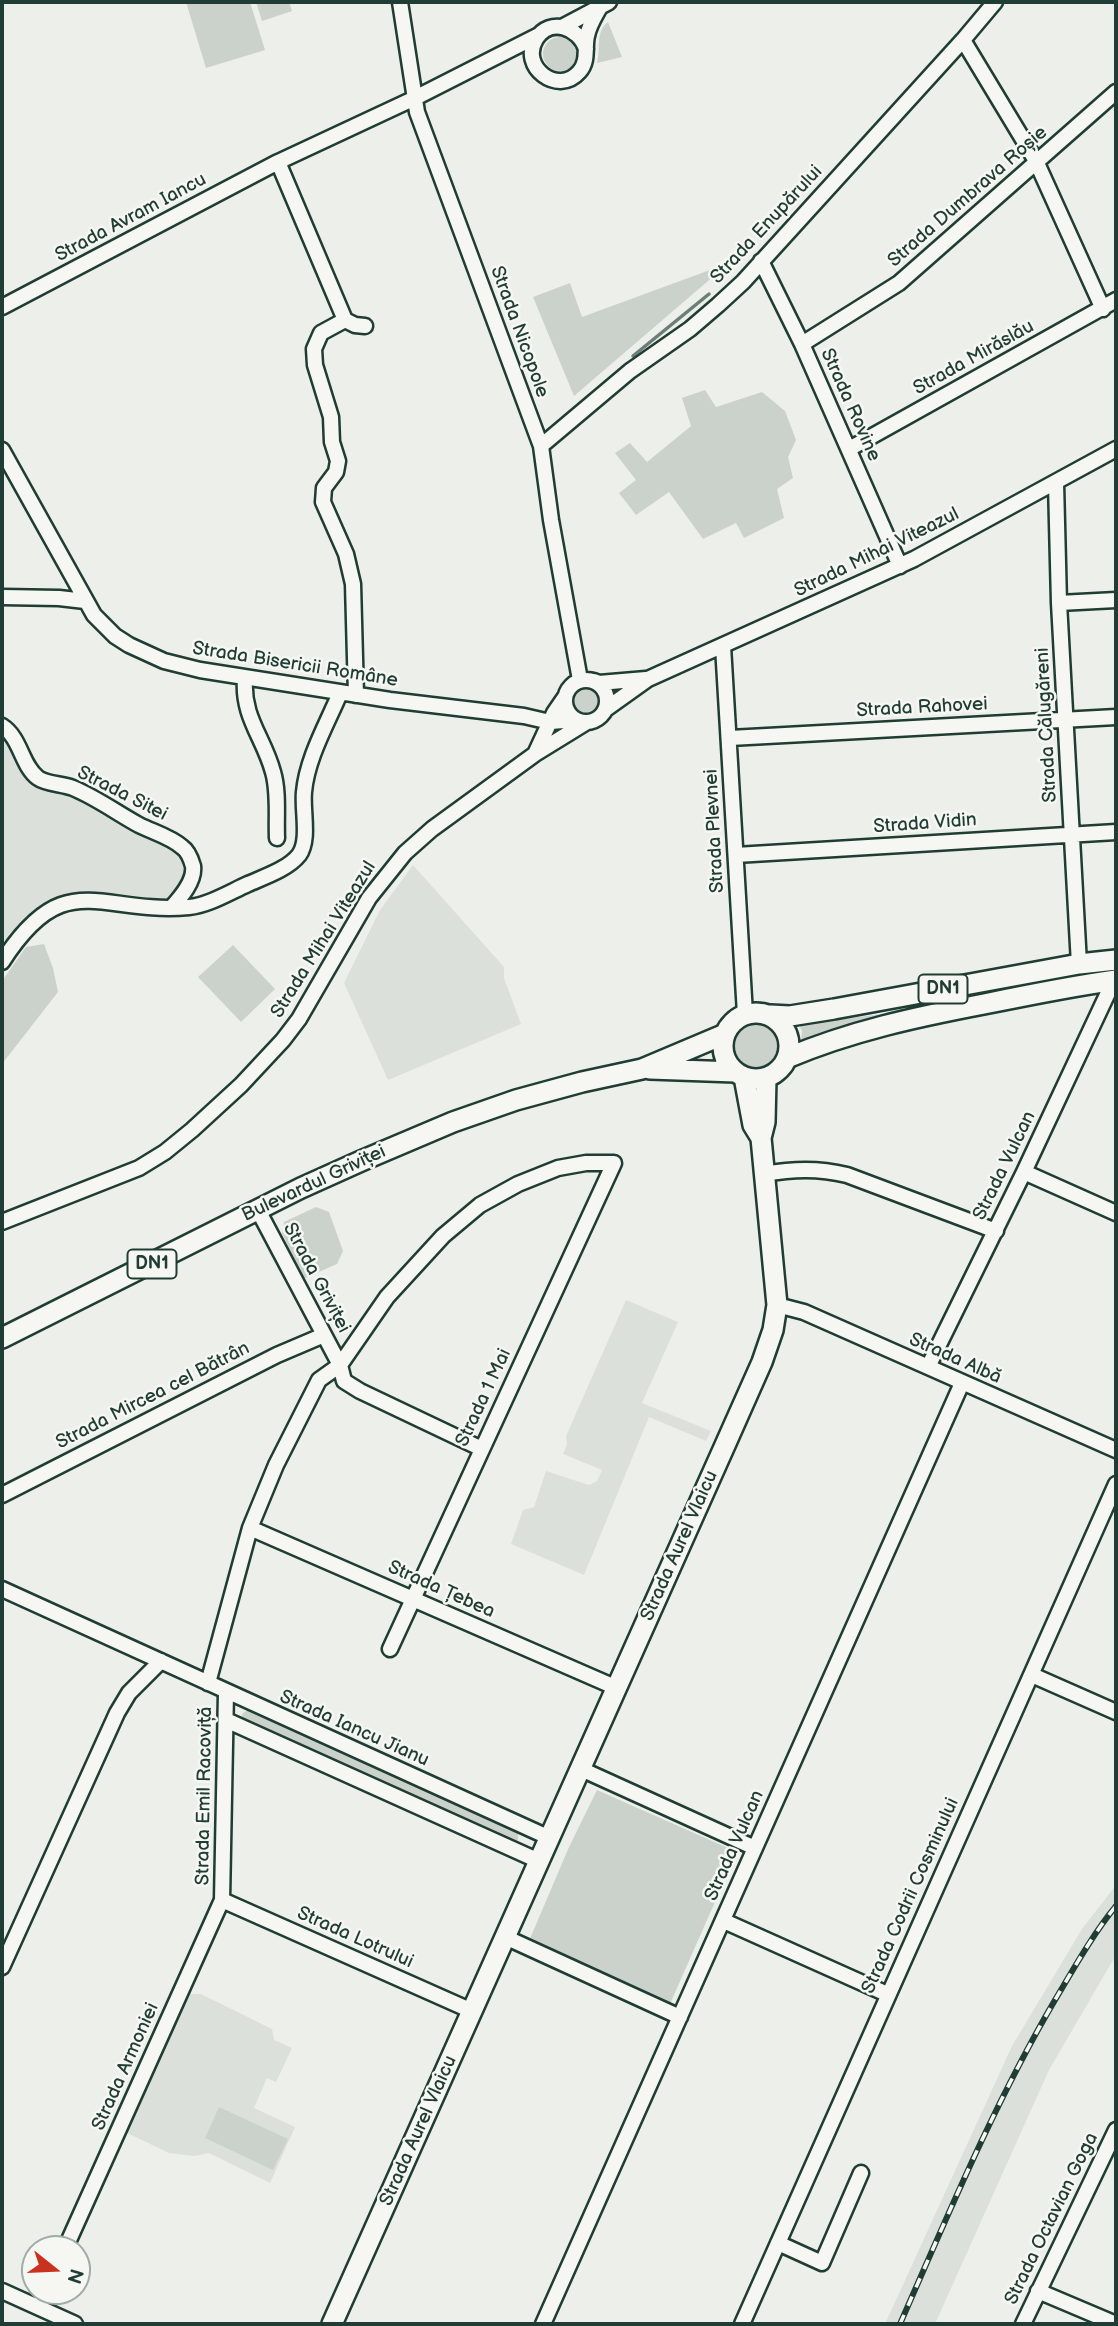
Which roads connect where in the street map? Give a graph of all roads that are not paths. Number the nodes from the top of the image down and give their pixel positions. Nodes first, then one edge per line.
1 (400, 2) edge
2 (995, 2) edge
3 (604, 4) edge
4 (562, 27) junction
5 (540, 35) junction
6 (963, 40) junction
7 (586, 49) junction
8 (491, 60) junction
9 (534, 65) junction
10 (1116, 92) edge
11 (415, 98) junction
12 (1036, 161) junction
13 (278, 162) junction
14 (761, 261) junction
15 (1116, 300) edge
16 (2, 307) edge
17 (1103, 309) junction
18 (345, 320) junction
19 (365, 326) dead end
20 (802, 344) junction
21 (541, 446) junction
22 (849, 449) junction
23 (1116, 449) edge
24 (2, 450) edge
25 (1056, 483) junction
26 (900, 566) junction
27 (2, 597) edge
28 (1116, 600) edge
29 (85, 601) junction
30 (1059, 603) junction
31 (723, 646) junction
32 (244, 679) junction
33 (648, 679) junction
34 (586, 680) junction
35 (340, 693) junction
36 (566, 694) junction
37 (356, 695) junction
38 (606, 709) junction
39 (525, 716) junction
40 (1116, 717) edge
41 (1066, 720) junction
42 (582, 721) junction
43 (550, 722) junction
44 (2, 726) edge
45 (730, 738) junction
46 (535, 754) junction
47 (1116, 832) edge
48 (1072, 834) junction
49 (276, 838) dead end
50 (736, 855) junction
51 (172, 908) junction
52 (1116, 960) edge
53 (2, 961) edge
54 (1079, 964) junction
55 (1115, 980) edge
56 (745, 1014) junction
57 (770, 1015) junction
58 (725, 1034) junction
59 (787, 1058) junction
60 (642, 1069) junction
61 (740, 1074) junction
62 (766, 1078) junction
63 (761, 1138) junction
64 (614, 1163) joint
65 (1024, 1172) junction
66 (764, 1174) junction
67 (258, 1210) junction
68 (1116, 1213) edge
69 (2, 1222) edge
70 (996, 1231) junction
71 (777, 1305) junction
72 (324, 1335) junction
73 (2, 1338) edge
74 (340, 1365) junction
75 (928, 1367) junction
76 (961, 1383) junction
77 (482, 1449) junction
78 (1116, 1450) edge
79 (1116, 1484) edge
80 (2, 1495) edge
81 (250, 1528) junction
82 (2, 1589) edge
83 (413, 1599) junction
84 (390, 1649) dead end
85 (160, 1661) junction
86 (1032, 1675) junction
87 (208, 1683) junction
88 (617, 1688) junction
89 (226, 1692) junction
90 (1116, 1712) edge
91 (226, 1720) junction
92 (581, 1769) junction
93 (550, 1838) junction
94 (755, 1848) junction
95 (539, 1861) junction
96 (222, 1900) junction
97 (724, 1921) junction
98 (505, 1937) junction
99 (2, 1967) edge
100 (887, 1994) junction
101 (472, 2011) junction
102 (680, 2017) junction
103 (1116, 2130) edge
104 (861, 2173) dead end
105 (71, 2235) edge
106 (778, 2243) junction
107 (2, 2291) edge
108 (1038, 2291) junction
109 (38, 2307) joint
110 (75, 2324) edge
111 (332, 2324) edge
112 (543, 2324) edge
113 (742, 2324) edge
114 (1023, 2324) edge
115 (1116, 2324) edge

1 - 11 street, Strada Nicopole
2 - 6 street, Strada Enupărului
3 - 4 street
3 - 7 street
4 - 5 street
4 - 7 street
5 - 8 street, Strada Avram Iancu
5 - 9 street
6 - 12 street
6 - 14 street, Strada Enupărului
7 - 9 street
8 - 9 street, Strada Avram Iancu
8 - 11 street, Strada Avram Iancu
10 - 12 street, Strada Dumbrava Roșie
11 - 13 street, Strada Avram Iancu
11 - 21 street, Strada Nicopole
12 - 17 street
12 - 20 street, Strada Dumbrava Roșie
13 - 16 street, Strada Avram Iancu
13 - 18 street
14 - 20 street, Strada Rovine
14 - 21 street, Strada Enupărului
15 - 17 street, Strada Mirăslău
17 - 22 street, Strada Mirăslău
18 - 19 street
18 - 37 street
20 - 22 street, Strada Rovine
21 - 34 street, Strada Nicopole
22 - 26 street, Strada Rovine
23 - 25 street, Strada Mihai Viteazul
24 - 29 street, Strada Bisericii Române
25 - 26 street, Strada Mihai Viteazul
25 - 30 street, Strada Călugăreni
26 - 31 street, Strada Mihai Viteazul
27 - 29 street
28 - 30 street
29 - 32 street, Strada Bisericii Române
30 - 41 street, Strada Călugăreni
31 - 33 street, Strada Mihai Viteazul
31 - 45 street, Strada Plevnei
32 - 35 street, Strada Bisericii Române
32 - 49 street
33 - 34 street, Strada Mihai Viteazul
33 - 38 street, Strada Mihai Viteazul
34 - 36 street
34 - 38 street
35 - 37 street, Strada Bisericii Române
35 - 51 street
36 - 39 street
36 - 42 street
36 - 43 street, Strada Mihai Viteazul
37 - 39 street, Strada Bisericii Române
38 - 42 street
39 - 43 street, Strada Bisericii Române
39 - 46 street
40 - 41 street, Strada Rahovei
41 - 45 street, Strada Rahovei
41 - 48 street, Strada Călugăreni
42 - 43 street, Strada Bisericii Române
42 - 46 street, Strada Mihai Viteazul
43 - 46 street, Strada Mihai Viteazul
44 - 51 street, Strada Sitei
45 - 50 street, Strada Plevnei
46 - 69 street, Strada Mihai Viteazul
47 - 48 street, Strada Vidin
48 - 50 street, Strada Vidin
48 - 54 street, Strada Călugăreni
50 - 56 street, Strada Plevnei
51 - 53 street
52 - 54 main road, DN1
54 - 57 main road, DN1
55 - 59 main road, DN1
55 - 65 street, Strada Vulcan
56 - 57 main road, DN1
56 - 58 main road, DN1
57 - 59 main road
58 - 60 main road, Bulevardul Griviței / DN1
58 - 61 main road
59 - 62 main road, DN1
60 - 61 main road, Bulevardul Griviței / DN1
60 - 67 main road, Bulevardul Griviței / DN1
61 - 62 main road, DN1
61 - 63 main road, Strada Aurel Vlaicu
62 - 63 main road, Strada Aurel Vlaicu
63 - 66 main road, Strada Aurel Vlaicu
64 - 74 street, Strada Emil Racoviță
64 - 77 street, Strada 1 Mai
65 - 68 street
65 - 70 street, Strada Vulcan
66 - 70 street
66 - 71 main road, Strada Aurel Vlaicu
67 - 72 street, Strada Griviței
67 - 73 main road, Bulevardul Griviței / DN1
70 - 75 street, Strada Vulcan
71 - 75 street, Strada Albă
71 - 88 main road, Strada Aurel Vlaicu
72 - 74 street, Strada Griviței
72 - 80 street, Strada Mircea cel Bătrân
74 - 77 street
74 - 81 street, Strada Emil Racoviță
75 - 76 street, Strada Albă
76 - 78 street, Strada Albă
76 - 94 street, Strada Vulcan
77 - 83 street, Strada 1 Mai
79 - 86 street, Strada Codrii Cosminului
81 - 83 street, Strada Țebea
81 - 87 street, Strada Emil Racoviță
82 - 85 street, Strada Iancu Jianu
83 - 84 street, Strada 1 Mai
83 - 88 street, Strada Țebea
85 - 87 street, Strada Iancu Jianu
85 - 99 street
86 - 90 street
86 - 100 street, Strada Codrii Cosminului
87 - 89 street, Strada Iancu Jianu
88 - 92 main road, Strada Aurel Vlaicu
89 - 91 street, Strada Emil Racoviță
89 - 93 street, Strada Iancu Jianu
91 - 95 street
91 - 96 street, Strada Emil Racoviță
92 - 93 main road, Strada Aurel Vlaicu
92 - 94 street
93 - 95 main road, Strada Aurel Vlaicu
94 - 97 street, Strada Vulcan
95 - 98 main road, Strada Aurel Vlaicu
96 - 101 street, Strada Lotrului
96 - 105 street, Strada Armoniei
97 - 100 street
97 - 102 street, Strada Vulcan
98 - 101 main road, Strada Aurel Vlaicu
98 - 102 street
100 - 106 street, Strada Codrii Cosminului
101 - 111 main road, Strada Aurel Vlaicu
102 - 112 street, Strada Vulcan
103 - 108 street, Strada Octavian Goga
104 - 106 street
106 - 113 street, Strada Codrii Cosminului
107 - 109 street
108 - 114 street, Strada Octavian Goga
108 - 115 street
109 - 110 street

